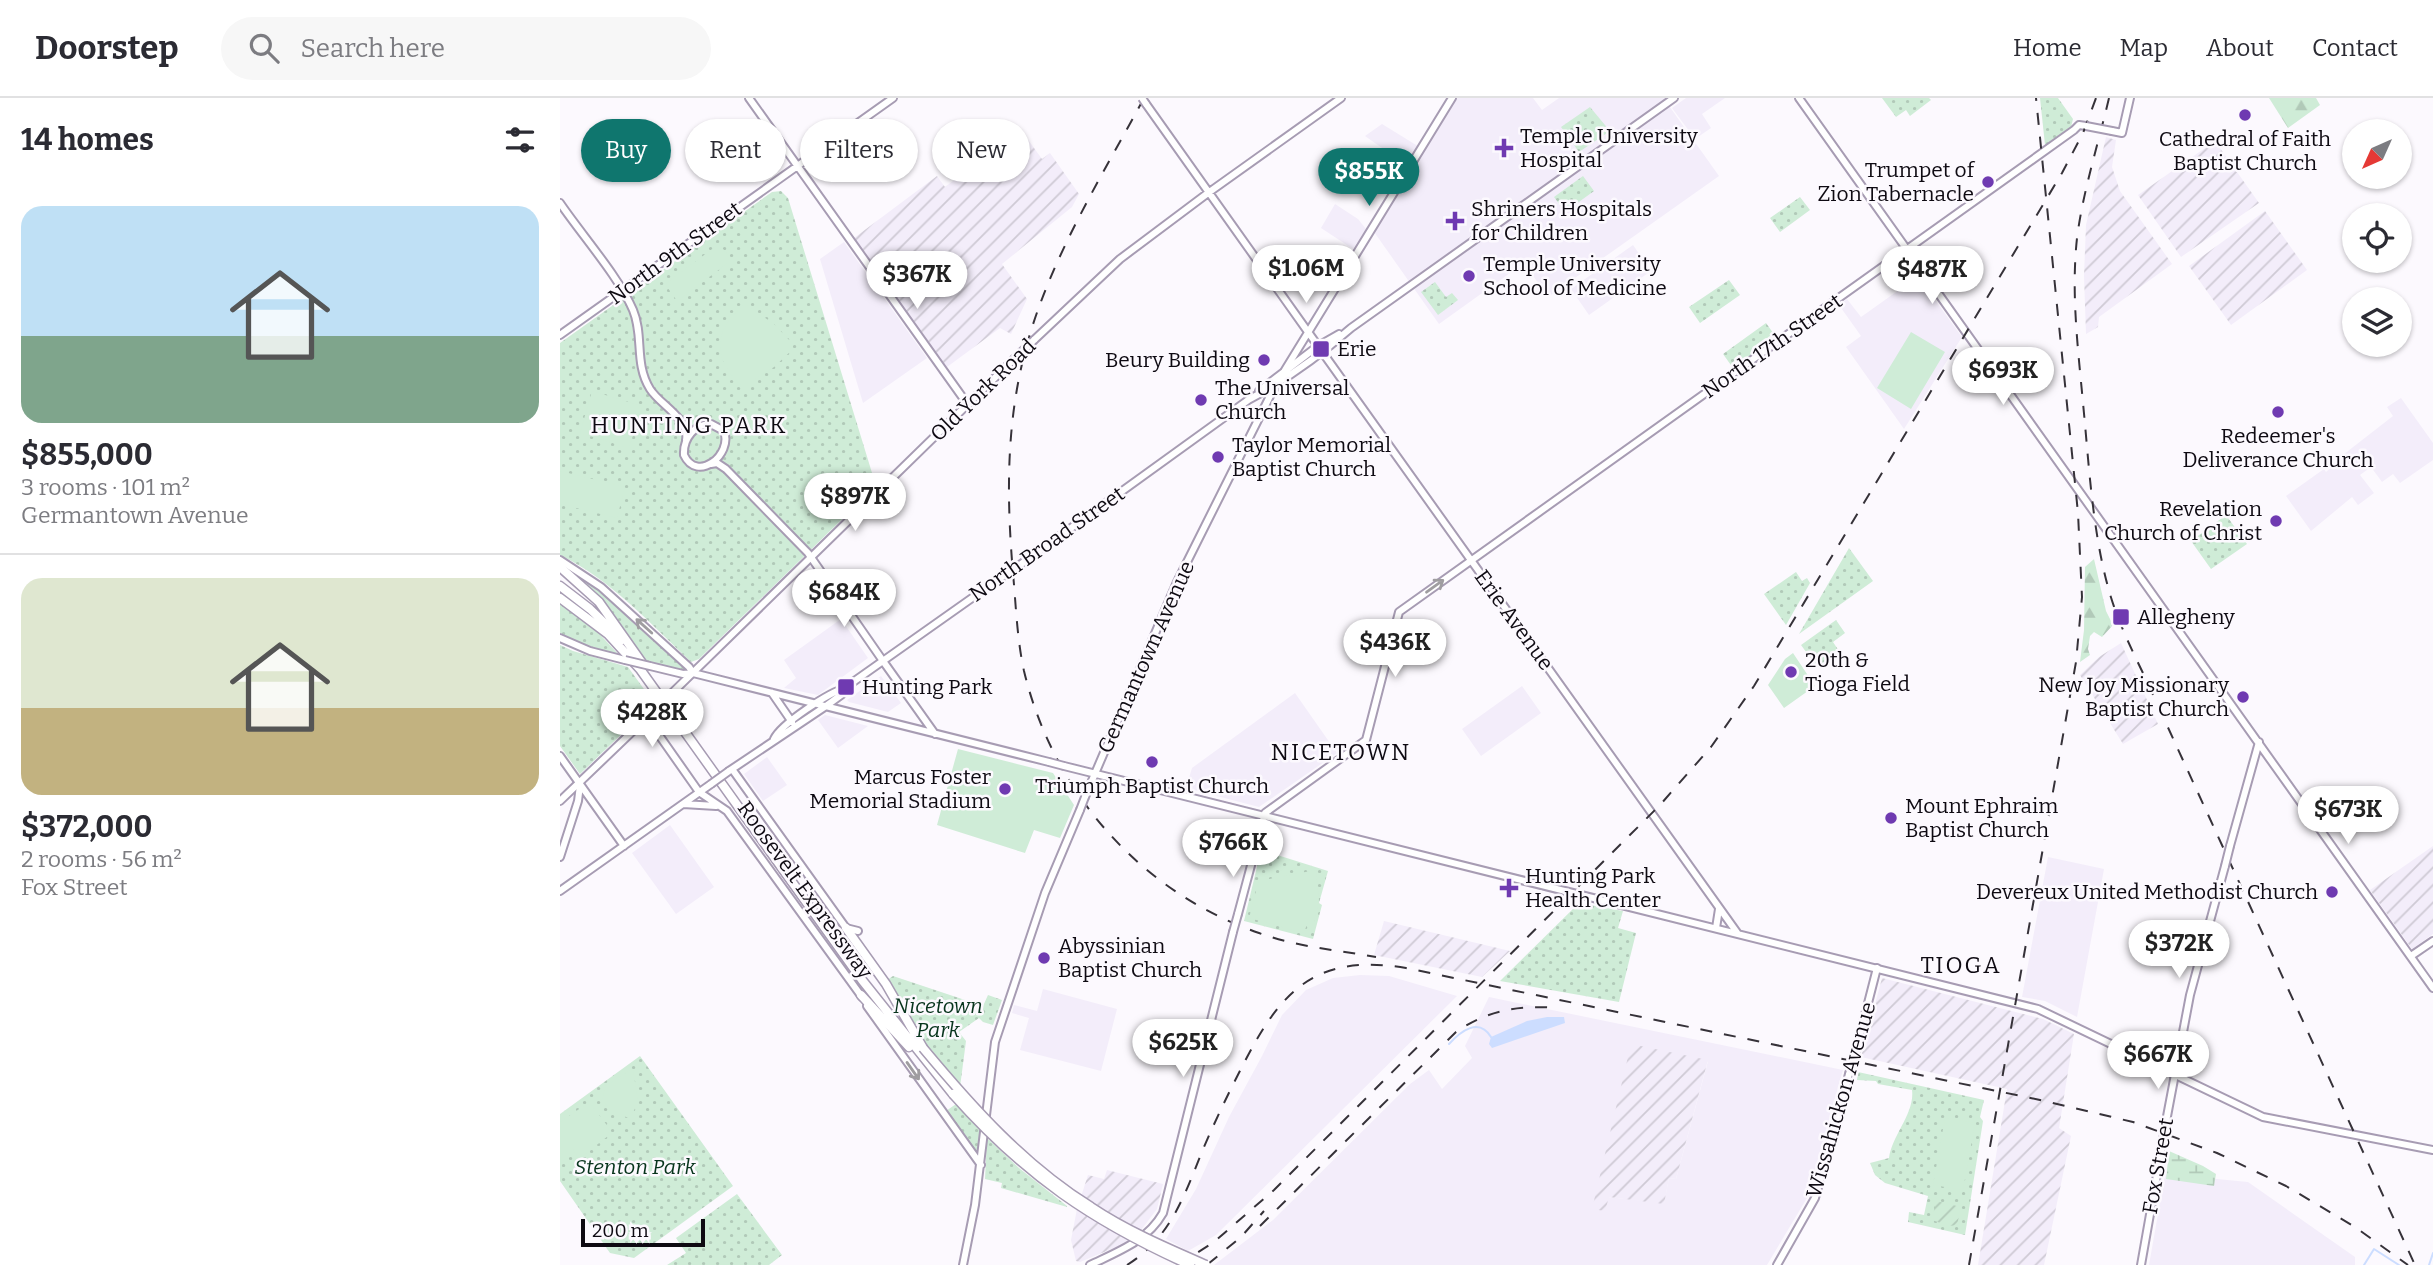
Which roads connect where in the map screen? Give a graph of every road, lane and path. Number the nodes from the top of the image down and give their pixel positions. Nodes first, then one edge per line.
1 (749, 98) edge
2 (893, 98) edge
3 (1341, 98) edge
4 (1452, 98) edge
5 (1660, 98) edge
6 (1674, 98) edge
7 (1799, 98) edge
8 (2130, 98) edge
9 (1144, 101) edge
10 (1667, 103) junction
11 (798, 166) junction
12 (1209, 192) junction
13 (560, 203) edge
14 (1908, 250) junction
15 (622, 292) junction
16 (1308, 332) junction
17 (560, 335) edge
18 (1321, 349) junction
19 (1284, 372) junction
20 (1275, 386) junction
21 (1248, 400) junction
22 (968, 405) junction
23 (683, 424) junction
24 (699, 426) junction
25 (686, 440) junction
26 (722, 452) junction
27 (711, 464) junction
28 (726, 469) junction
29 (810, 558) junction
30 (560, 560) edge
31 (1472, 560) junction
32 (560, 567) edge
33 (560, 586) edge
34 (560, 598) edge
35 (560, 638) edge
36 (883, 661) junction
37 (646, 664) junction
38 (693, 673) junction
39 (846, 688) junction
40 (772, 693) junction
41 (816, 704) junction
42 (825, 706) junction
43 (647, 718) junction
44 (792, 722) junction
45 (934, 733) junction
46 (774, 739) junction
47 (2259, 742) junction
48 (560, 756) edge
49 (730, 770) junction
50 (1095, 774) junction
51 (580, 783) junction
52 (699, 792) junction
53 (560, 801) edge
54 (682, 804) junction
55 (724, 808) junction
56 (1263, 817) junction
57 (624, 845) junction
58 (560, 857) edge
59 (560, 891) edge
60 (1719, 909) junction
61 (846, 928) junction
62 (1716, 928) junction
63 (858, 931) dead end
64 (1738, 934) junction
65 (2433, 941) edge
66 (2411, 957) junction
67 (1877, 968) junction
68 (2433, 988) edge
69 (861, 995) junction
70 (919, 1052) junction
71 (2174, 1074) junction
72 (2433, 1144) edge
73 (2430, 1150) edge
74 (981, 1165) junction
75 (1138, 1241) junction
76 (963, 1265) edge
77 (1090, 1265) edge
78 (1190, 1265) edge
79 (1206, 1265) edge
80 (1777, 1265) edge
81 (2141, 1265) edge

1 - 11 main road
2 - 11 main road, North 9th Street
3 - 12 main road, Old York Road
4 - 16 main road, Germantown Avenue
5 - 10 main road
6 - 10 main road, North Broad Street
7 - 14 main road
8 - 14 main road, North 17th Street, bridge
9 - 12 main road, Erie Avenue
10 - 18 main road, North Broad Street
11 - 15 main road, North 9th Street
11 - 22 main road
12 - 16 main road, Erie Avenue
12 - 22 main road, Old York Road, bridge
13 - 15 main road
14 - 31 main road, North 17th Street
14 - 47 main road
15 - 17 main road, North 9th Street
15 - 23 main road
16 - 18 main road, Erie Avenue
16 - 19 main road, Germantown Avenue
18 - 19 main road, North Broad Street
18 - 20 main road, North Broad Street
18 - 31 main road, Erie Avenue
19 - 20 main road, Germantown Avenue
19 - 21 main road, North Broad Street
20 - 21 main road, North Broad Street
20 - 50 main road, Germantown Avenue
21 - 36 main road, North Broad Street, bridge
22 - 29 main road, Old York Road
23 - 24 main road
23 - 25 main road
24 - 25 main road
24 - 26 main road
25 - 27 main road
26 - 27 main road
26 - 28 main road
27 - 28 main road
28 - 29 main road
29 - 36 main road
29 - 38 main road, Old York Road
38 -> 30 main road
56 -> 31 main road, North 17th Street
31 - 60 main road, Erie Avenue
32 - 37 highway
33 - 37 highway, Roosevelt Expressway
34 - 70 highway, Roosevelt Expressway
35 - 37 main road, bridge
36 - 39 main road, North Broad Street
36 - 45 main road
37 - 38 main road
37 - 70 highway, Roosevelt Expressway
38 - 40 main road
38 - 43 main road, Old York Road, bridge
39 - 41 main road, North Broad Street
39 - 42 main road, North Broad Street
40 - 41 main road
40 - 44 main road
41 - 42 main road
41 - 44 main road, North Broad Street
42 - 45 main road
42 - 46 main road, North Broad Street
43 - 51 main road, Old York Road
43 - 52 main road
44 - 46 main road, North Broad Street
45 - 50 main road, bridge
46 - 49 main road, North Broad Street
47 - 66 main road
47 - 71 main road, Fox Street, bridge
48 - 51 main road
49 - 52 main road, North Broad Street, bridge
49 - 61 main road
50 - 56 main road
50 - 74 main road, Germantown Avenue, bridge
51 - 53 main road, Old York Road
51 - 57 main road
51 - 58 main road
52 - 54 main road, North Broad Street
52 - 55 main road
54 - 55 main road
54 - 57 main road, North Broad Street
55 - 69 main road
56 - 62 main road
56 - 75 main road, bridge
57 - 59 main road, North Broad Street
60 - 62 main road
60 - 64 main road, Erie Avenue
61 - 63 main road
61 - 70 highway
62 - 64 main road
64 - 67 main road
65 - 66 main road
66 - 68 main road
67 - 71 main road
67 - 80 main road, Wissahickon Avenue, bridge
69 - 70 highway
69 -> 74 main road
70 - 75 highway, Roosevelt Expressway, bridge
70 - 79 highway, Roosevelt Expressway, bridge
71 - 73 main road
71 - 81 main road, Fox Street, bridge
72 - 73 main road
74 - 76 main road, Germantown Avenue
75 - 77 main road
75 - 78 highway, Roosevelt Expressway, bridge

